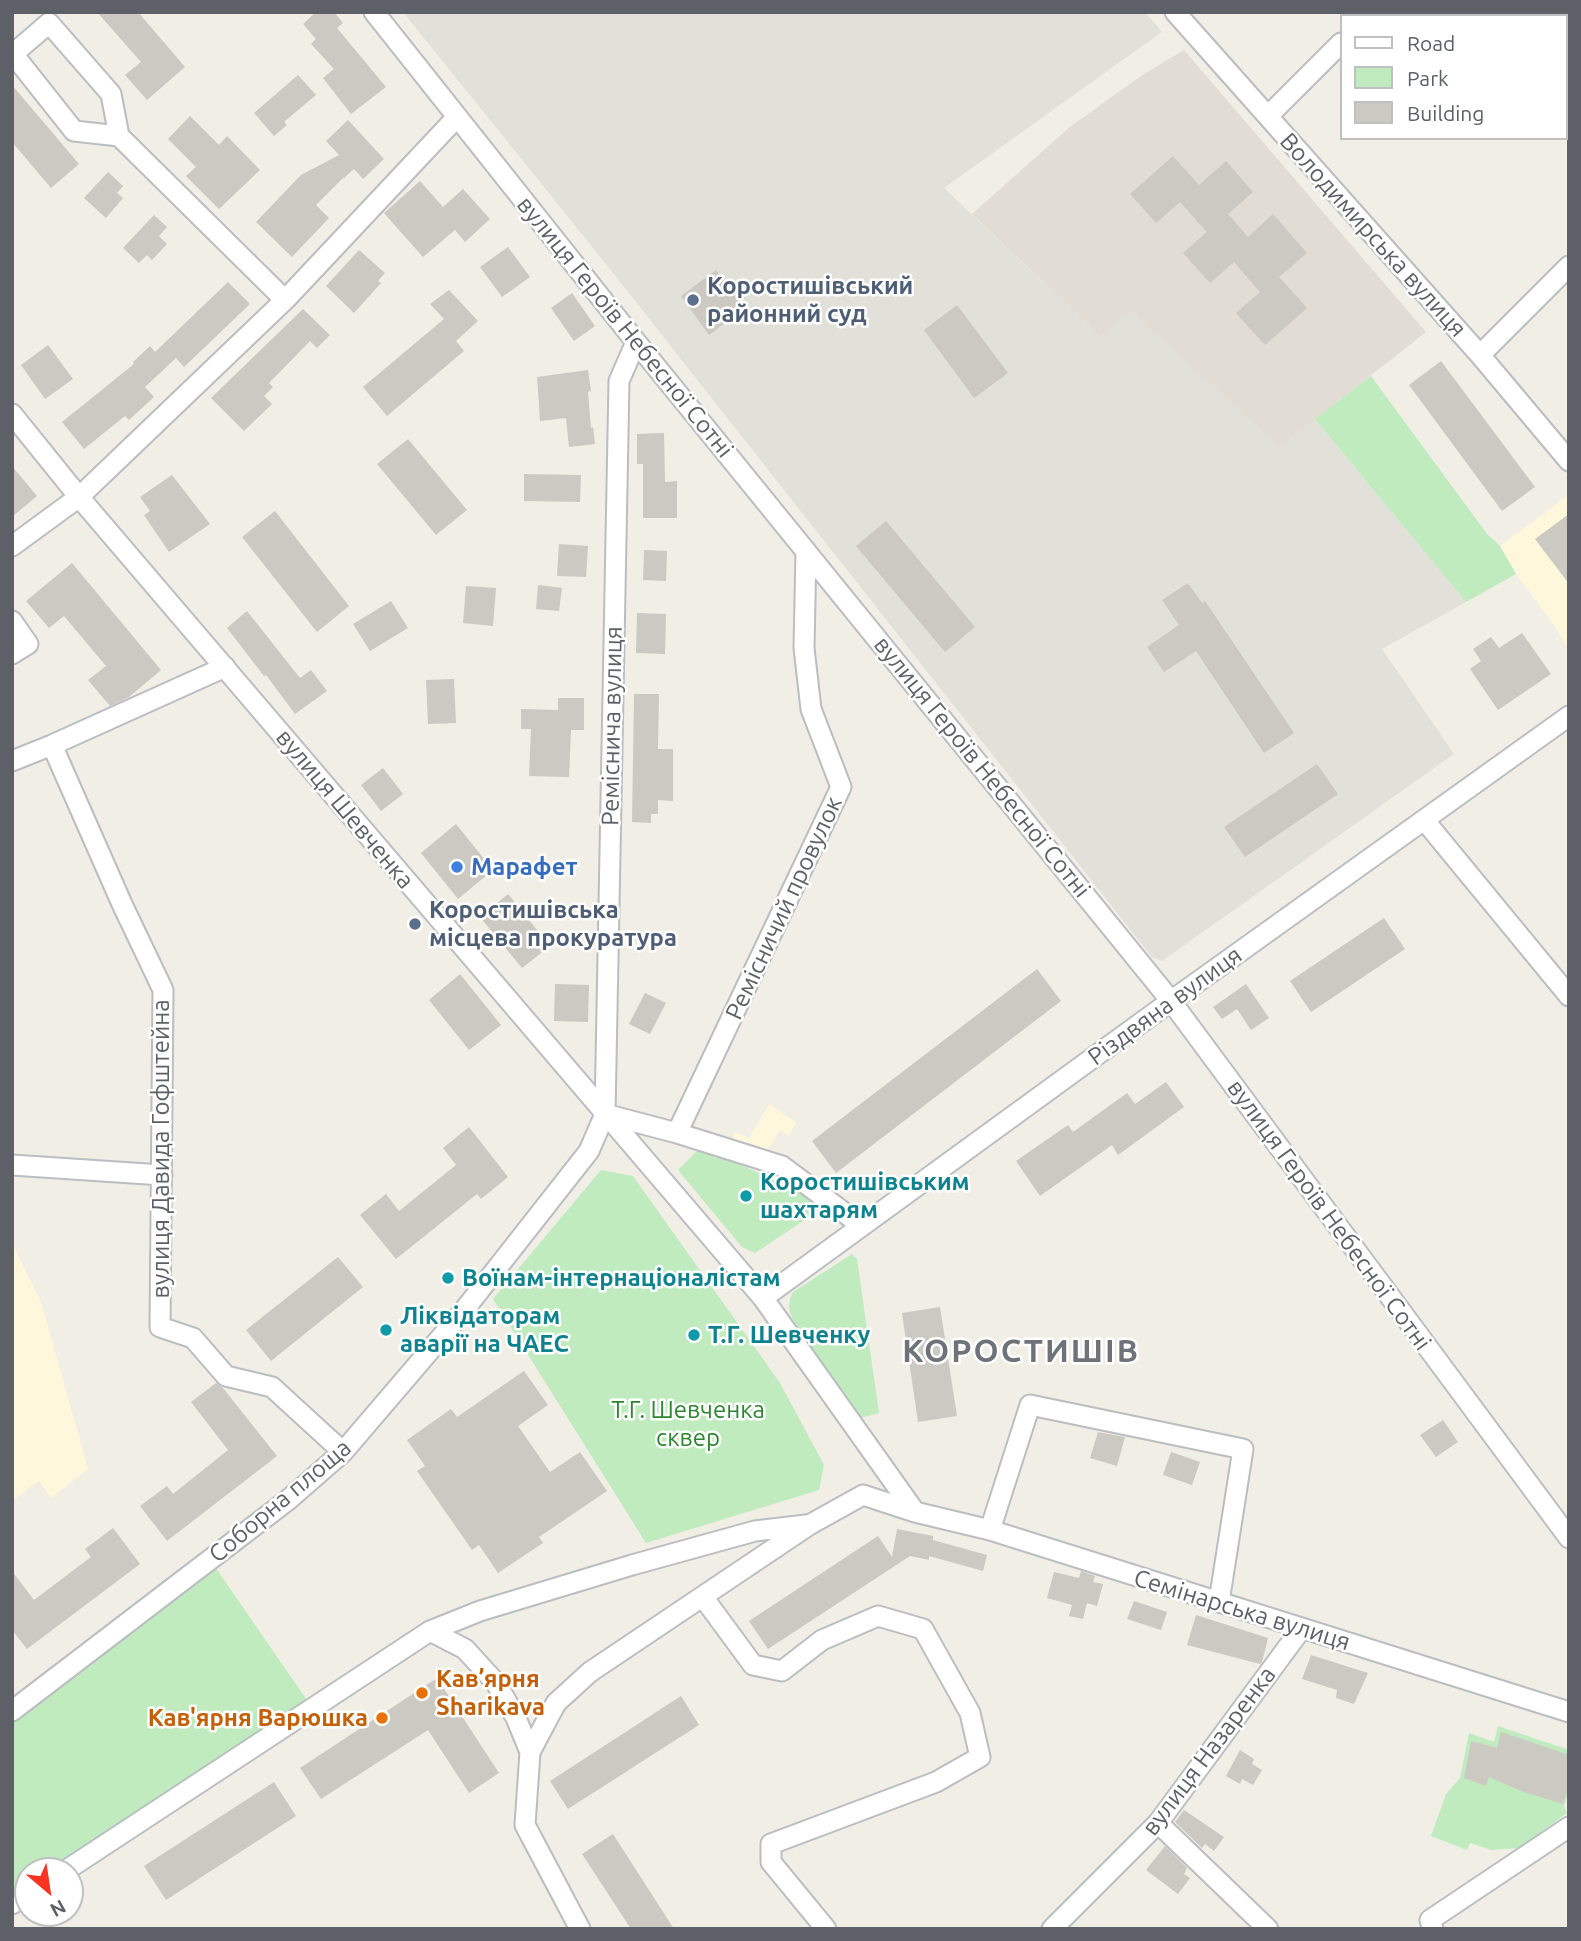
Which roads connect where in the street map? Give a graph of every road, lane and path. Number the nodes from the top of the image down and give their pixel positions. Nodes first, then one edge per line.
1 (374, 12) edge
2 (1175, 12) edge
3 (1340, 44) edge
4 (1268, 116) junction
5 (457, 117) junction
6 (120, 136) junction
7 (1569, 266) edge
8 (285, 300) junction
9 (636, 342) junction
10 (1480, 355) junction
11 (12, 414) edge
12 (1569, 461) edge
13 (79, 497) junction
14 (12, 546) edge
15 (806, 551) junction
16 (12, 621) edge
17 (12, 654) edge
18 (225, 667) junction
19 (1569, 716) edge
20 (52, 745) junction
21 (12, 761) edge
22 (1424, 821) junction
23 (1569, 996) edge
24 (1171, 1001) junction
25 (605, 1114) junction
26 (677, 1133) junction
27 (12, 1165) edge
28 (162, 1175) junction
29 (862, 1226) junction
30 (763, 1298) junction
31 (343, 1452) junction
32 (915, 1512) junction
33 (809, 1525) junction
34 (990, 1530) junction
35 (1569, 1538) edge
36 (703, 1597) junction
37 (1219, 1602) junction
38 (1302, 1628) junction
39 (430, 1631) junction
40 (16, 1700) edge
41 (1569, 1712) edge
42 (530, 1752) junction
43 (1158, 1823) junction
44 (1569, 1826) edge
45 (84, 1859) edge
46 (580, 1929) edge
47 (826, 1929) edge
48 (1052, 1929) edge
49 (1268, 1929) edge
50 (1433, 1929) edge

1 - 5 street, вулиця Героїв Небесної Сотні
2 - 4 street, Володимирська вулиця
3 - 4 street
4 - 10 street, Володимирська вулиця
5 - 8 street
5 - 9 street, вулиця Героїв Небесної Сотні
6 - 6 street
6 - 8 street
7 - 10 street
8 - 13 street
9 - 15 street, вулиця Героїв Небесної Сотні
9 - 25 street, Реміснича вулиця
10 - 12 street, Володимирська вулиця
11 - 13 street, вулиця Шевченка
13 - 14 street
13 - 18 street, вулиця Шевченка
15 - 24 street, вулиця Героїв Небесної Сотні
15 - 26 street, Ремісничий провулок
16 - 17 street
18 - 20 street
18 - 25 street, вулиця Шевченка
19 - 22 street, Різдвяна вулиця
20 - 21 street
20 - 28 street, вулиця Давида Гофштейна
22 - 23 street
22 - 24 street, Різдвяна вулиця
24 - 29 street, Різдвяна вулиця
24 - 35 street, вулиця Героїв Небесної Сотні
25 - 26 street
25 - 30 street, вулиця Шевченка
25 - 31 street, Соборна площа
26 - 29 street
27 - 28 street
28 - 31 street, вулиця Давида Гофштейна
29 - 30 street, Різдвяна вулиця
30 - 32 street, вулиця Шевченка
31 - 40 street, Соборна площа
32 - 33 street, Семінарська вулиця
32 - 34 street, Семінарська вулиця
33 - 36 street, Семінарська вулиця
33 - 39 street
34 - 37 street, Семінарська вулиця
34 - 37 street
36 - 42 street, Семінарська вулиця
36 - 47 street
37 - 38 street, Семінарська вулиця
38 - 41 street, Семінарська вулиця
38 - 43 street, вулиця Назаренка
39 - 42 street
39 - 45 street
42 - 46 street
43 - 48 street, вулиця Назаренка
43 - 49 street
44 - 50 street

